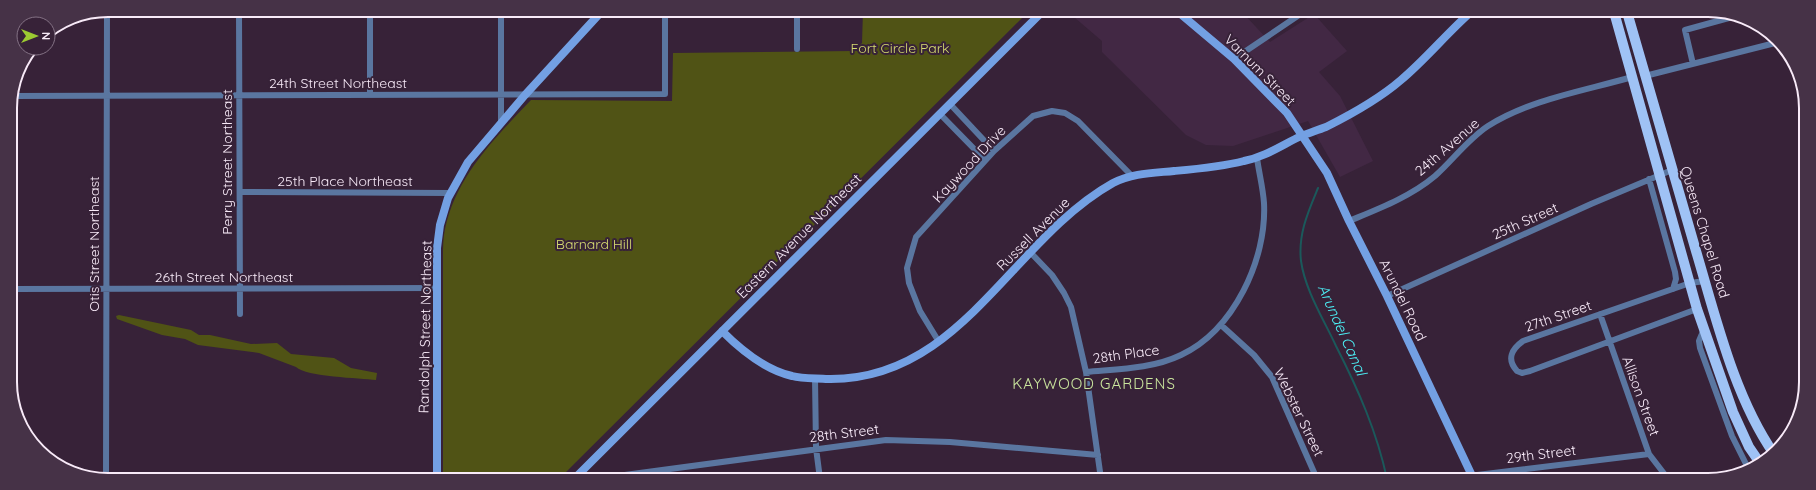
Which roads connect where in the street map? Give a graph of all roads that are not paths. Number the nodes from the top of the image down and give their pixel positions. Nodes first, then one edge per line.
1 (107, 17) edge
2 (239, 17) edge
3 (370, 17) edge
4 (501, 17) edge
5 (596, 17) edge
6 (665, 17) edge
7 (797, 17) edge
8 (1037, 17) edge
9 (1184, 17) edge
10 (1296, 17) edge
11 (1467, 17) edge
12 (1615, 17) edge
13 (1628, 17) edge
14 (1725, 19) edge
15 (1772, 44) edge
16 (797, 49) dead end
17 (1234, 59) junction
18 (1627, 59) junction
19 (1693, 64) junction
20 (1645, 76) junction
21 (1632, 77) junction
22 (107, 95) junction
23 (240, 95) junction
24 (370, 95) junction
25 (501, 95) junction
26 (525, 95) junction
27 (18, 96) edge
28 (950, 104) junction
29 (940, 114) junction
30 (501, 122) junction
31 (1302, 136) junction
32 (994, 151) junction
33 (1257, 158) junction
34 (985, 160) junction
35 (1672, 170) junction
36 (1660, 174) junction
37 (1131, 175) junction
38 (1649, 179) junction
39 (240, 192) junction
40 (450, 193) junction
41 (1349, 221) junction
42 (1030, 252) junction
43 (1705, 281) junction
44 (1690, 283) junction
45 (437, 288) junction
46 (17, 289) edge
47 (106, 289) junction
48 (240, 289) junction
49 (1673, 289) junction
50 (1387, 296) junction
51 (1697, 309) junction
52 (240, 314) dead end
53 (1600, 314) junction
54 (1221, 325) junction
55 (1704, 329) junction
56 (722, 331) junction
57 (1609, 341) junction
58 (939, 342) junction
59 (1086, 372) junction
60 (815, 378) junction
61 (816, 448) junction
62 (1770, 448) edge
63 (1649, 454) junction
64 (1098, 456) junction
65 (1757, 459) edge
66 (1746, 464) edge
67 (106, 473) edge
68 (437, 473) edge
69 (580, 473) edge
70 (645, 473) edge
71 (819, 473) edge
72 (1100, 473) edge
73 (1314, 473) edge
74 (1470, 473) edge
75 (1503, 473) edge
76 (1664, 473) edge

1 - 22 street, Otis Street Northeast
2 - 23 street, Perry Street Northeast
3 - 24 street
4 - 25 street
5 - 26 street, Randolph Street Northeast
6 - 26 street, 24th Street Northeast
7 - 16 street
8 - 28 street, Eastern Avenue Northeast
9 - 17 street, Varnum Street
10 - 17 street
11 - 31 street, Russell Avenue
12 - 18 main road, Queens Chapel Road
13 - 20 main road, Queens Chapel Road
14 - 19 street
15 - 19 street
17 - 31 street, Varnum Street
18 - 20 main road
18 - 21 main road, Queens Chapel Road
19 - 20 street
20 - 35 main road, Queens Chapel Road
21 - 36 main road, Queens Chapel Road
21 - 41 street, 24th Avenue
22 - 23 street, 24th Street Northeast
22 - 27 street, 24th Street Northeast
22 - 47 street, Otis Street Northeast
23 - 24 street, 24th Street Northeast
23 - 39 street, Perry Street Northeast
24 - 25 street, 24th Street Northeast
25 - 26 street, 24th Street Northeast
25 - 30 street
26 - 30 street, Randolph Street Northeast
28 - 29 street, Eastern Avenue Northeast
28 - 32 street
29 - 34 street
29 - 56 street, Eastern Avenue Northeast
30 - 40 street, Randolph Street Northeast
31 - 33 street, Russell Avenue
31 - 41 street, Arundel Road
32 - 34 street, Kaywood Drive
32 - 37 street, Kaywood Drive
33 - 37 street, Russell Avenue
33 - 54 street, 28th Place
34 - 58 street, Kaywood Drive
35 - 36 street, 25th Street
35 - 43 main road, Queens Chapel Road
36 - 38 street, 25th Street
36 - 44 main road, Queens Chapel Road
37 - 42 street, Russell Avenue
38 - 49 street
38 - 50 street, 25th Street
39 - 40 street, 25th Place Northeast
39 - 48 street, Perry Street Northeast
40 - 45 street, Randolph Street Northeast
41 - 50 street, Arundel Road
42 - 58 street, Russell Avenue
42 - 59 street
43 - 44 street, 27th Street
43 - 62 main road, Queens Chapel Road
44 - 49 street, 27th Street
44 - 51 main road, Queens Chapel Road
45 - 48 street, 26th Street Northeast
45 - 68 street, Randolph Street Northeast
46 - 47 street, 26th Street Northeast
47 - 48 street, 26th Street Northeast
47 - 67 street, Otis Street Northeast
48 - 52 street, Perry Street Northeast
49 - 53 street, 27th Street
50 - 74 street, Arundel Road
51 - 55 main road, Queens Chapel Road
51 - 57 street, 27th Street
53 - 57 street, Allison Street
53 - 57 street, 27th Street
54 - 59 street, 28th Place
54 - 73 street, Webster Street
55 - 65 main road, Queens Chapel Road
55 - 66 street
56 - 60 street, Russell Avenue
56 - 69 street, Eastern Avenue Northeast
57 - 63 street, Allison Street
58 - 60 street, Russell Avenue
59 - 64 street
60 - 61 street
61 - 64 street, 28th Street
61 - 70 street, 28th Street
61 - 71 street
63 - 75 street, 29th Street
63 - 76 street, Allison Street
64 - 72 street

